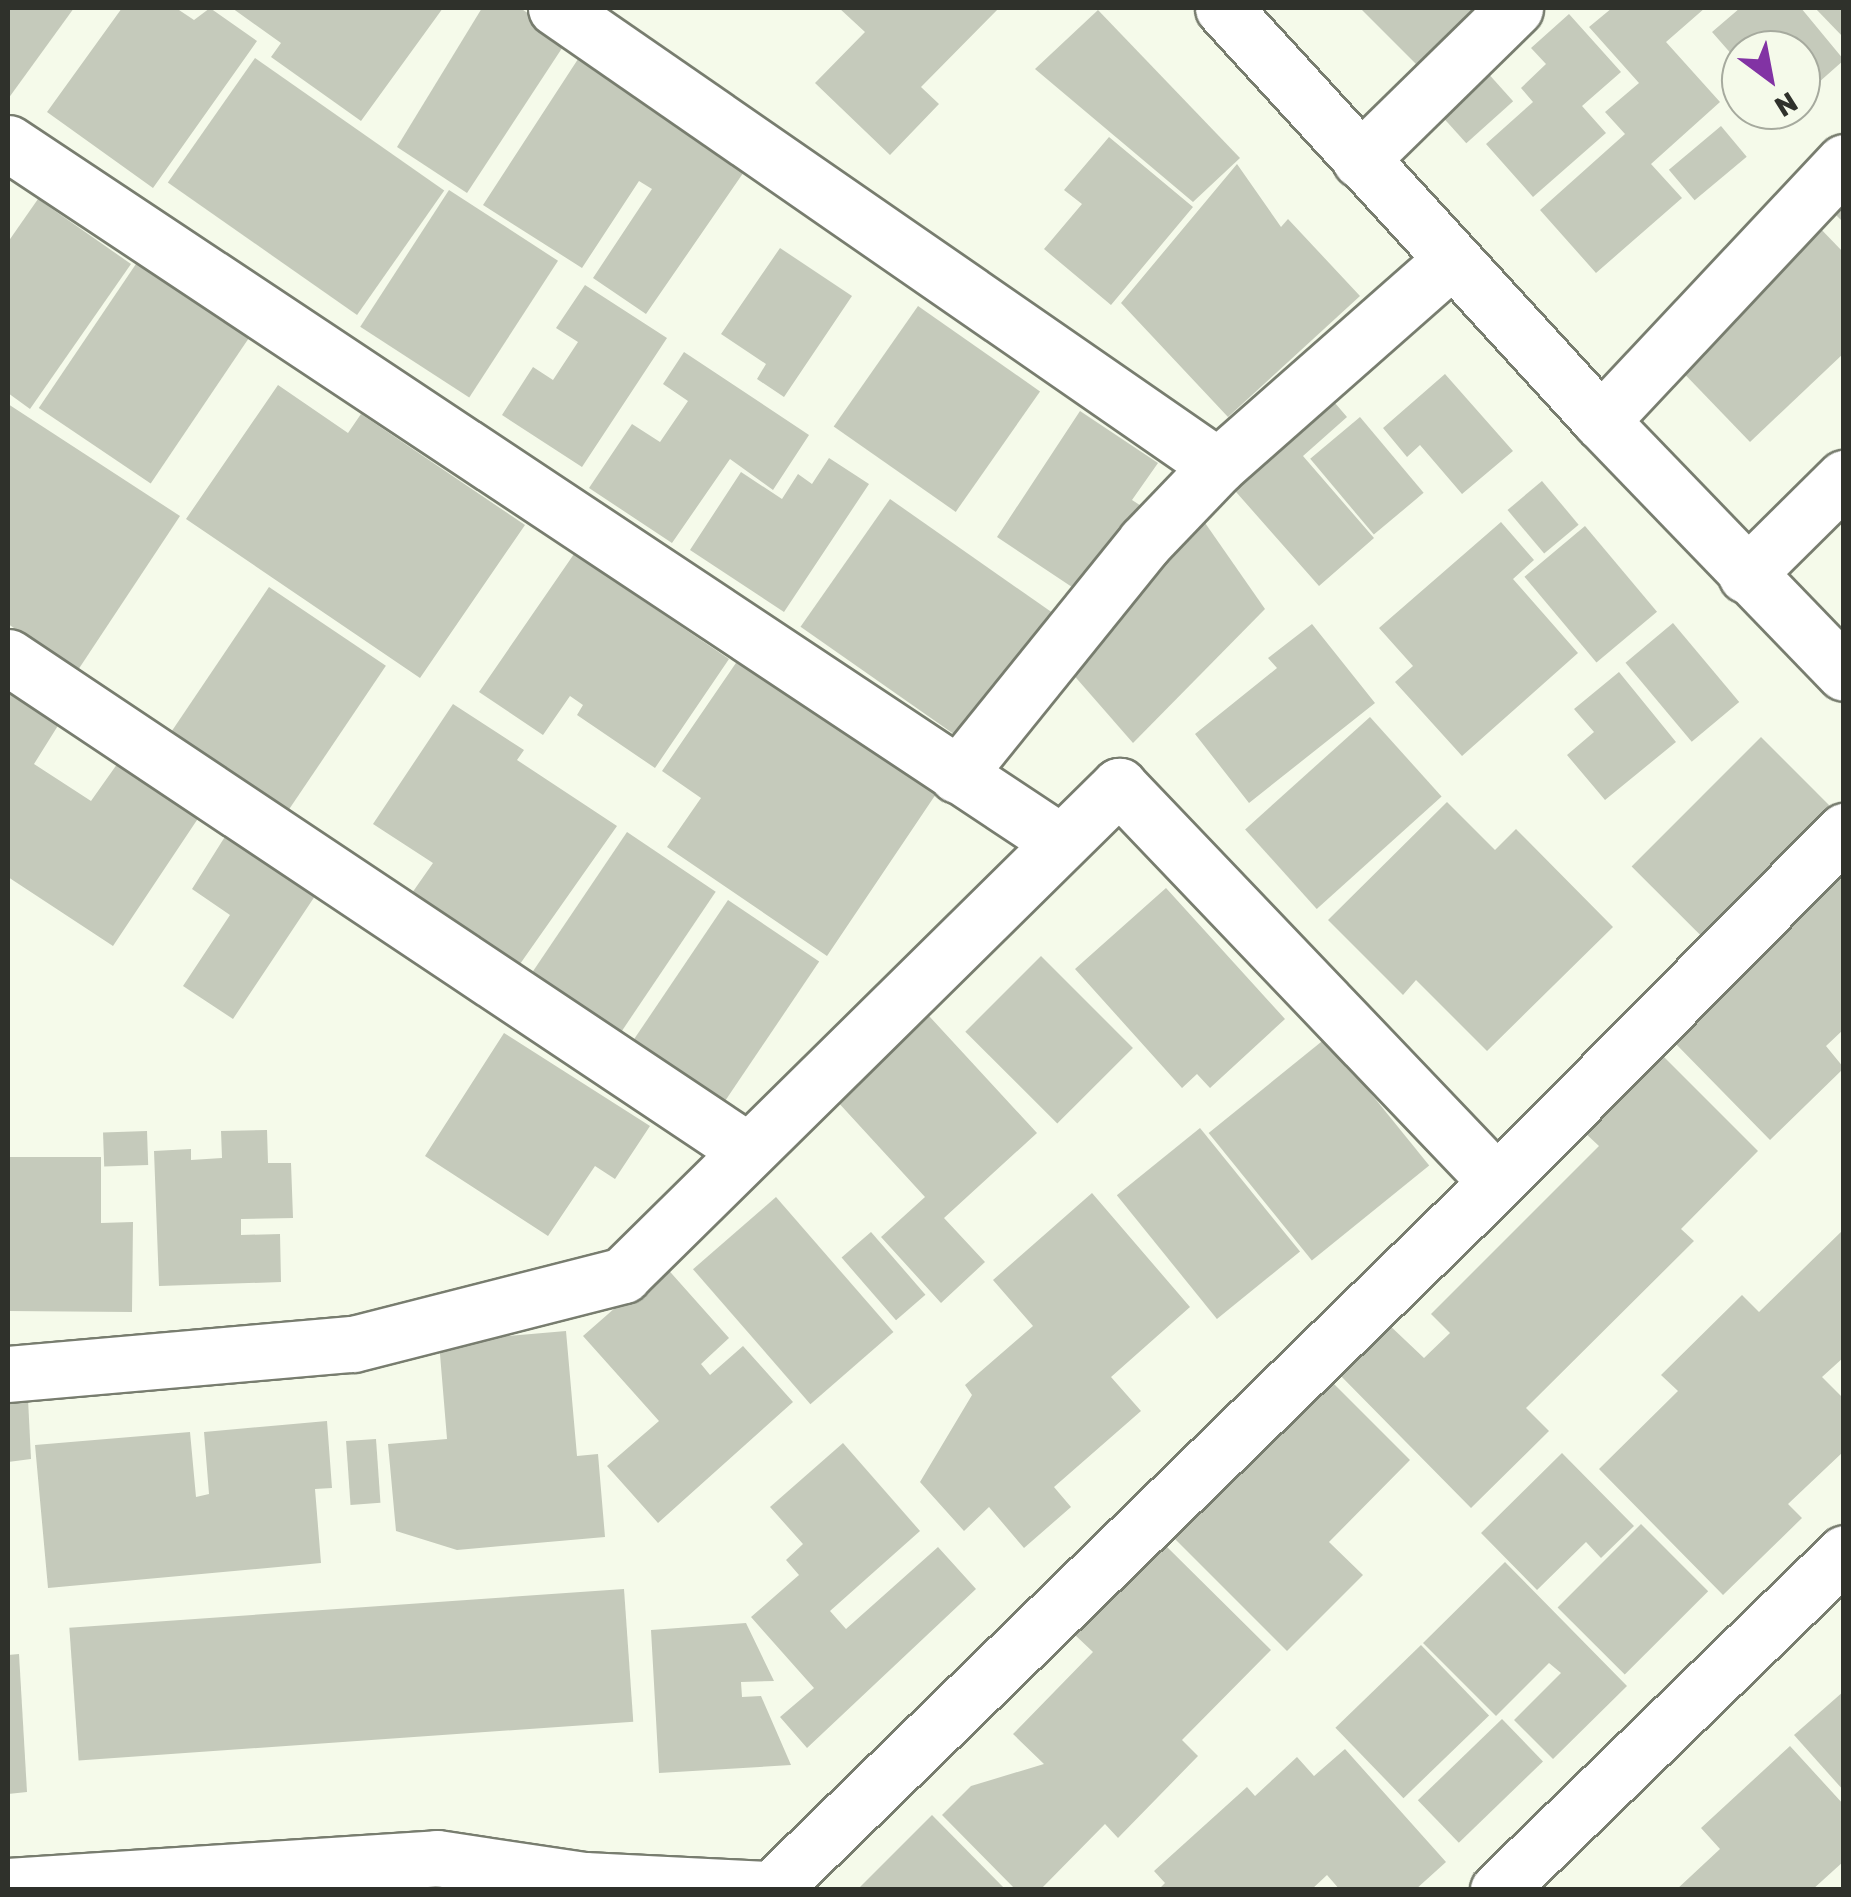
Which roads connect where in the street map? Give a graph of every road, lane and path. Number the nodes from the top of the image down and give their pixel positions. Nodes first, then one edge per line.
1 (556, 8) edge
2 (1514, 8) edge
3 (1241, 14) edge
4 (8, 143) edge
5 (1360, 160) junction
6 (1844, 162) edge
7 (1452, 260) junction
8 (1601, 421) junction
9 (1218, 466) junction
10 (1844, 478) edge
11 (1746, 574) junction
12 (8, 657) edge
13 (1844, 673) edge
14 (957, 775) junction
15 (1844, 830) edge
16 (1059, 840) junction
17 (746, 1150) junction
18 (1497, 1182) junction
19 (8, 1374) edge
20 (1844, 1553) edge
21 (585, 1884) edge
22 (8, 1886) edge
23 (1498, 1890) edge

1 - 9 street
2 - 5 street
3 - 5 street
4 - 14 street
5 - 7 street
6 - 8 street
7 - 8 street
7 - 9 street
8 - 11 street
9 - 14 street
10 - 11 street
11 - 13 street
12 - 17 street
14 - 16 street
15 - 18 street
16 - 17 street
16 - 18 street
17 - 19 street
18 - 21 street
20 - 23 street
21 - 22 street

